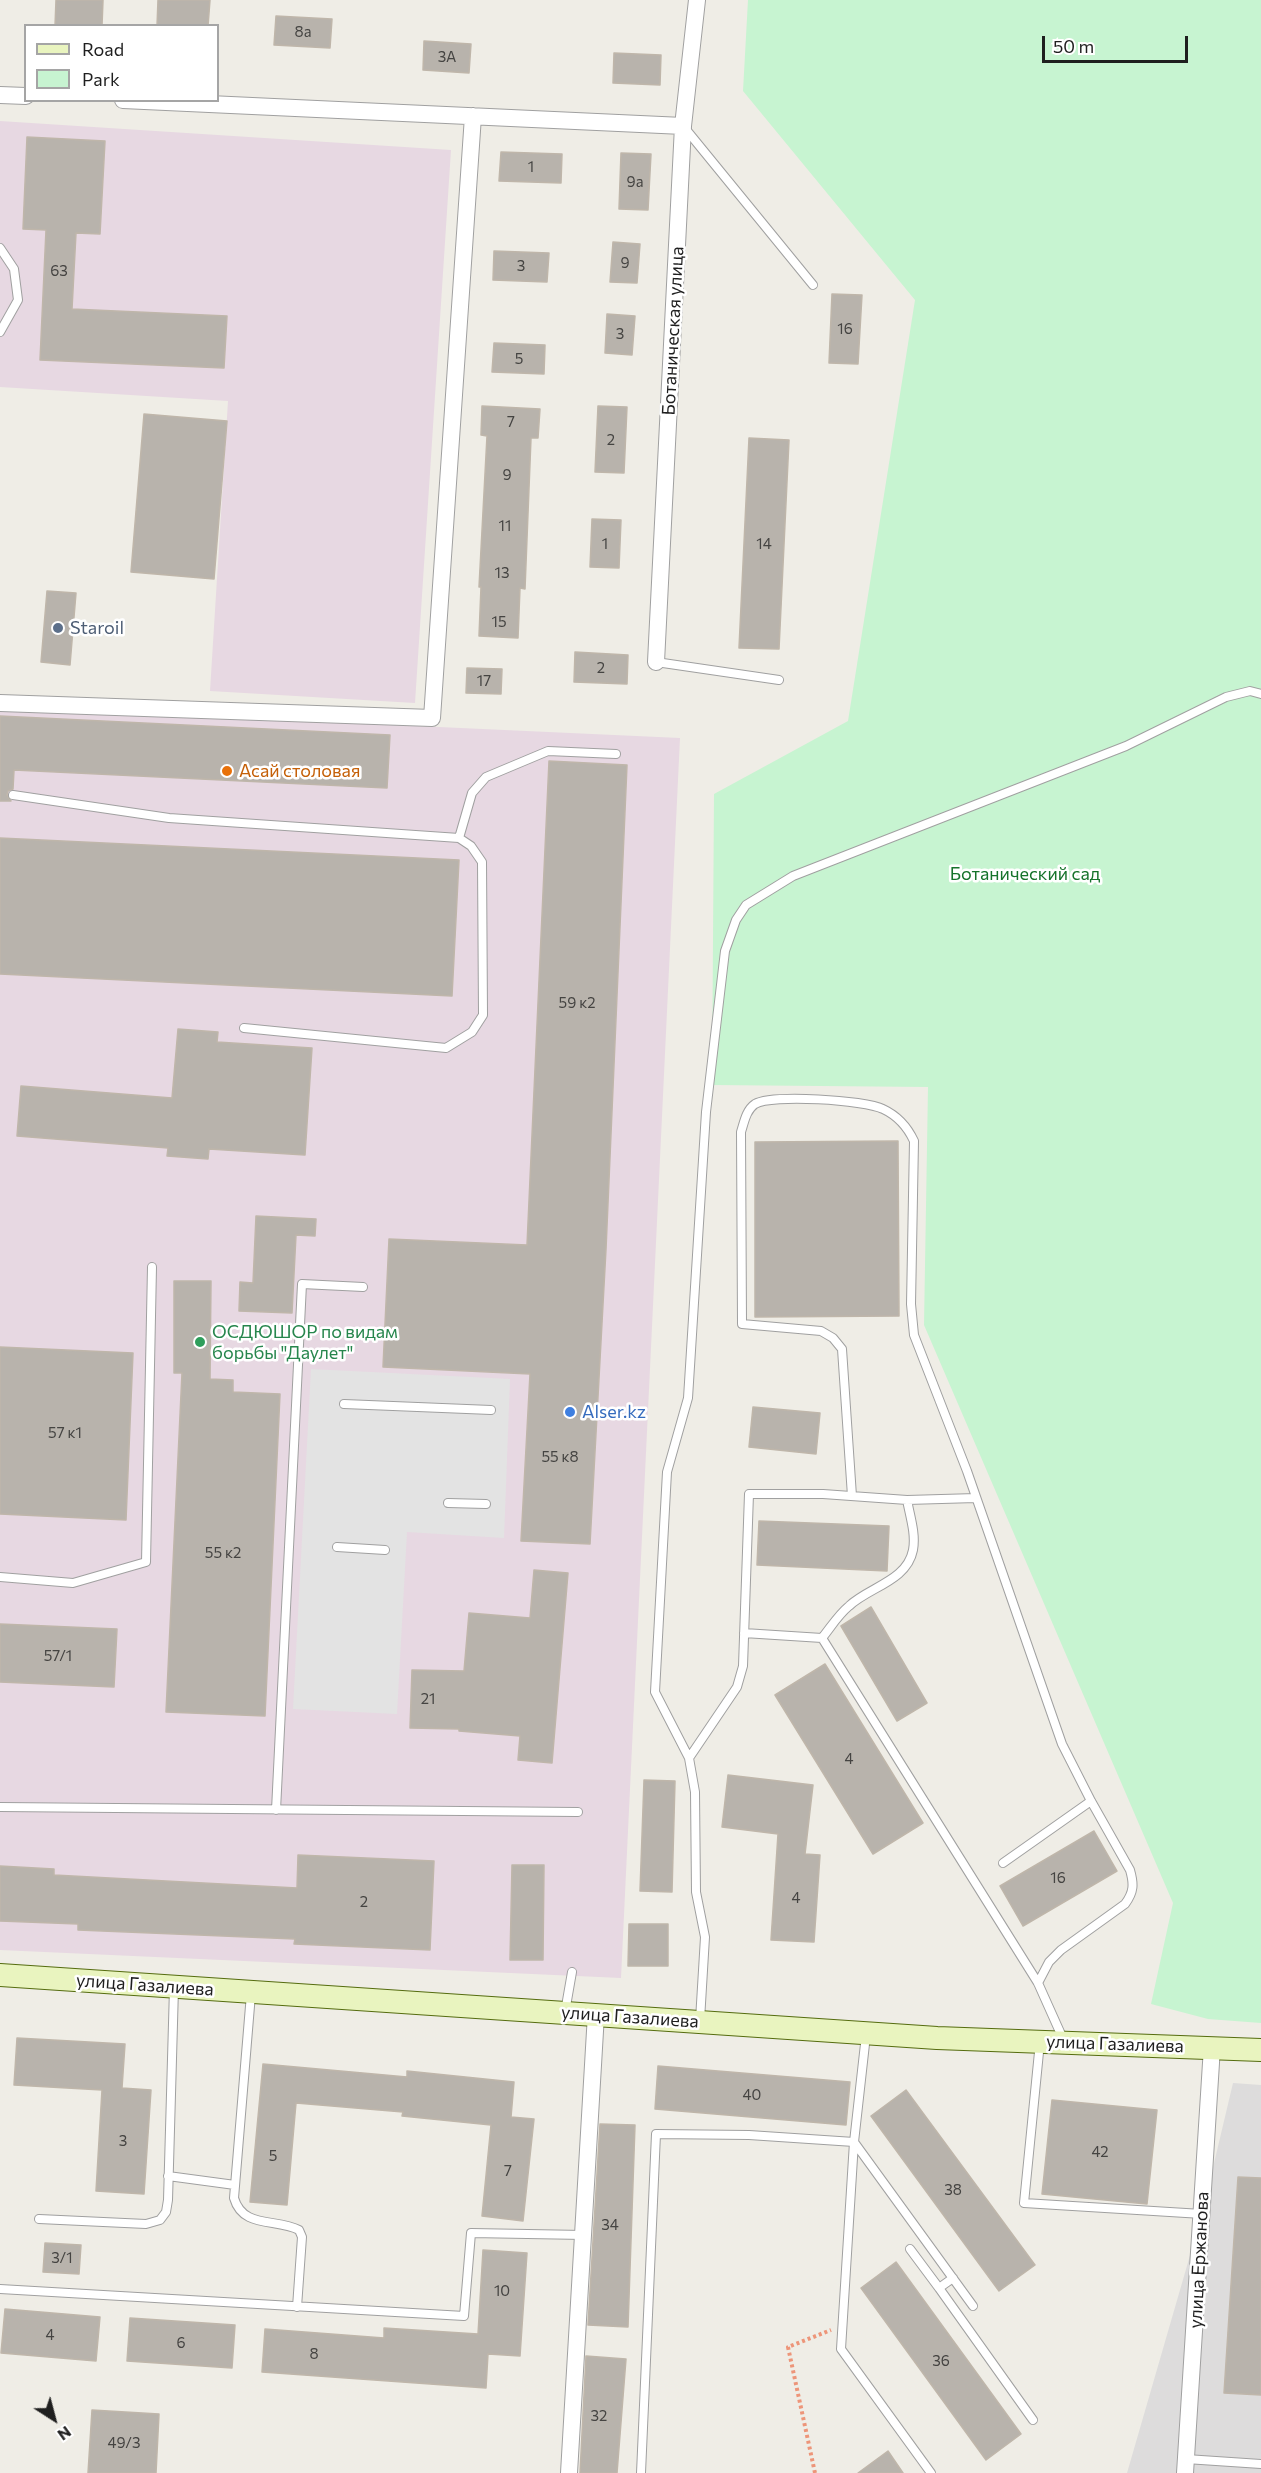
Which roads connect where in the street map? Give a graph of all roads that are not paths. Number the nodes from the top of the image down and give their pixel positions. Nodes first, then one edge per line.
1 (697, 0) edge
2 (0, 95) edge
3 (24, 96) edge
4 (167, 102) edge
5 (473, 116) junction
6 (683, 126) junction
7 (0, 248) edge
8 (813, 285) dead end
9 (0, 332) edge
10 (656, 662) joint
11 (779, 680) dead end
12 (1261, 694) edge
13 (0, 703) edge
14 (616, 754) dead end
15 (13, 795) dead end
16 (459, 838) junction
17 (244, 1028) dead end
18 (152, 1267) dead end
19 (363, 1287) dead end
20 (344, 1404) dead end
21 (490, 1410) dead end
22 (852, 1496) junction
23 (976, 1498) junction
24 (907, 1500) junction
25 (448, 1503) dead end
26 (486, 1504) dead end
27 (337, 1547) dead end
28 (385, 1550) dead end
29 (0, 1577) edge
30 (744, 1633) junction
31 (822, 1638) junction
32 (689, 1758) junction
33 (1090, 1801) junction
34 (0, 1807) edge
35 (276, 1810) junction
36 (578, 1812) dead end
37 (1003, 1863) dead end
38 (572, 1972) dead end
39 (0, 1975) edge
40 (1038, 1983) junction
41 (174, 1987) junction
42 (251, 1991) junction
43 (565, 2012) junction
44 (596, 2014) junction
45 (700, 2021) junction
46 (867, 2033) junction
47 (1040, 2041) junction
48 (1064, 2042) junction
49 (1212, 2047) junction
50 (1261, 2050) edge
51 (854, 2142) junction
52 (168, 2176) junction
53 (235, 2186) junction
54 (1202, 2214) junction
55 (39, 2219) dead end
56 (584, 2235) junction
57 (910, 2249) dead end
58 (953, 2278) junction
59 (939, 2288) junction
60 (0, 2289) edge
61 (974, 2306) dead end
62 (297, 2307) junction
63 (1034, 2420) dead end
64 (1261, 2464) edge
65 (1185, 2466) edge
66 (569, 2473) edge
67 (641, 2473) edge
68 (930, 2473) edge

1 - 6 street, Ботаническая улица
2 - 3 street
4 - 5 street
5 - 6 street
5 - 13 street
6 - 8 lane
6 - 10 street, Ботаническая улица
7 - 9 lane
10 - 11 lane
12 - 32 lane
14 - 16 lane
15 - 16 lane
16 - 17 lane
18 - 29 lane
19 - 35 lane
20 - 21 lane
22 - 23 lane
22 - 24 lane
22 - 30 lane
23 - 24 lane
23 - 33 lane
24 - 31 lane
25 - 26 lane
27 - 28 lane
30 - 31 lane
30 - 32 lane
31 - 40 lane
32 - 45 lane
33 - 37 lane
33 - 40 lane
34 - 35 lane
35 - 36 lane
38 - 43 lane
39 - 41 main road, улица Газалиева
40 - 48 lane
41 - 42 main road, улица Газалиева
41 - 52 lane
42 - 43 main road, улица Газалиева
42 - 53 lane
43 - 44 main road, улица Газалиева
44 - 45 main road, улица Газалиева
44 - 56 street
45 - 46 main road, улица Газалиева
46 - 47 main road, улица Газалиева
46 - 51 lane
47 - 48 main road, улица Газалиева
47 - 54 lane
48 - 49 main road, улица Газалиева
49 - 50 main road, улица Газалиева
49 - 54 street, улица Ержанова
51 - 58 lane
51 - 67 lane
51 - 68 lane
52 - 53 lane
52 - 55 lane
53 - 62 lane
54 - 65 street, улица Ержанова
56 - 62 lane
56 - 66 street
57 - 59 lane
58 - 59 lane
58 - 61 lane
59 - 63 lane
60 - 62 lane
64 - 65 lane

